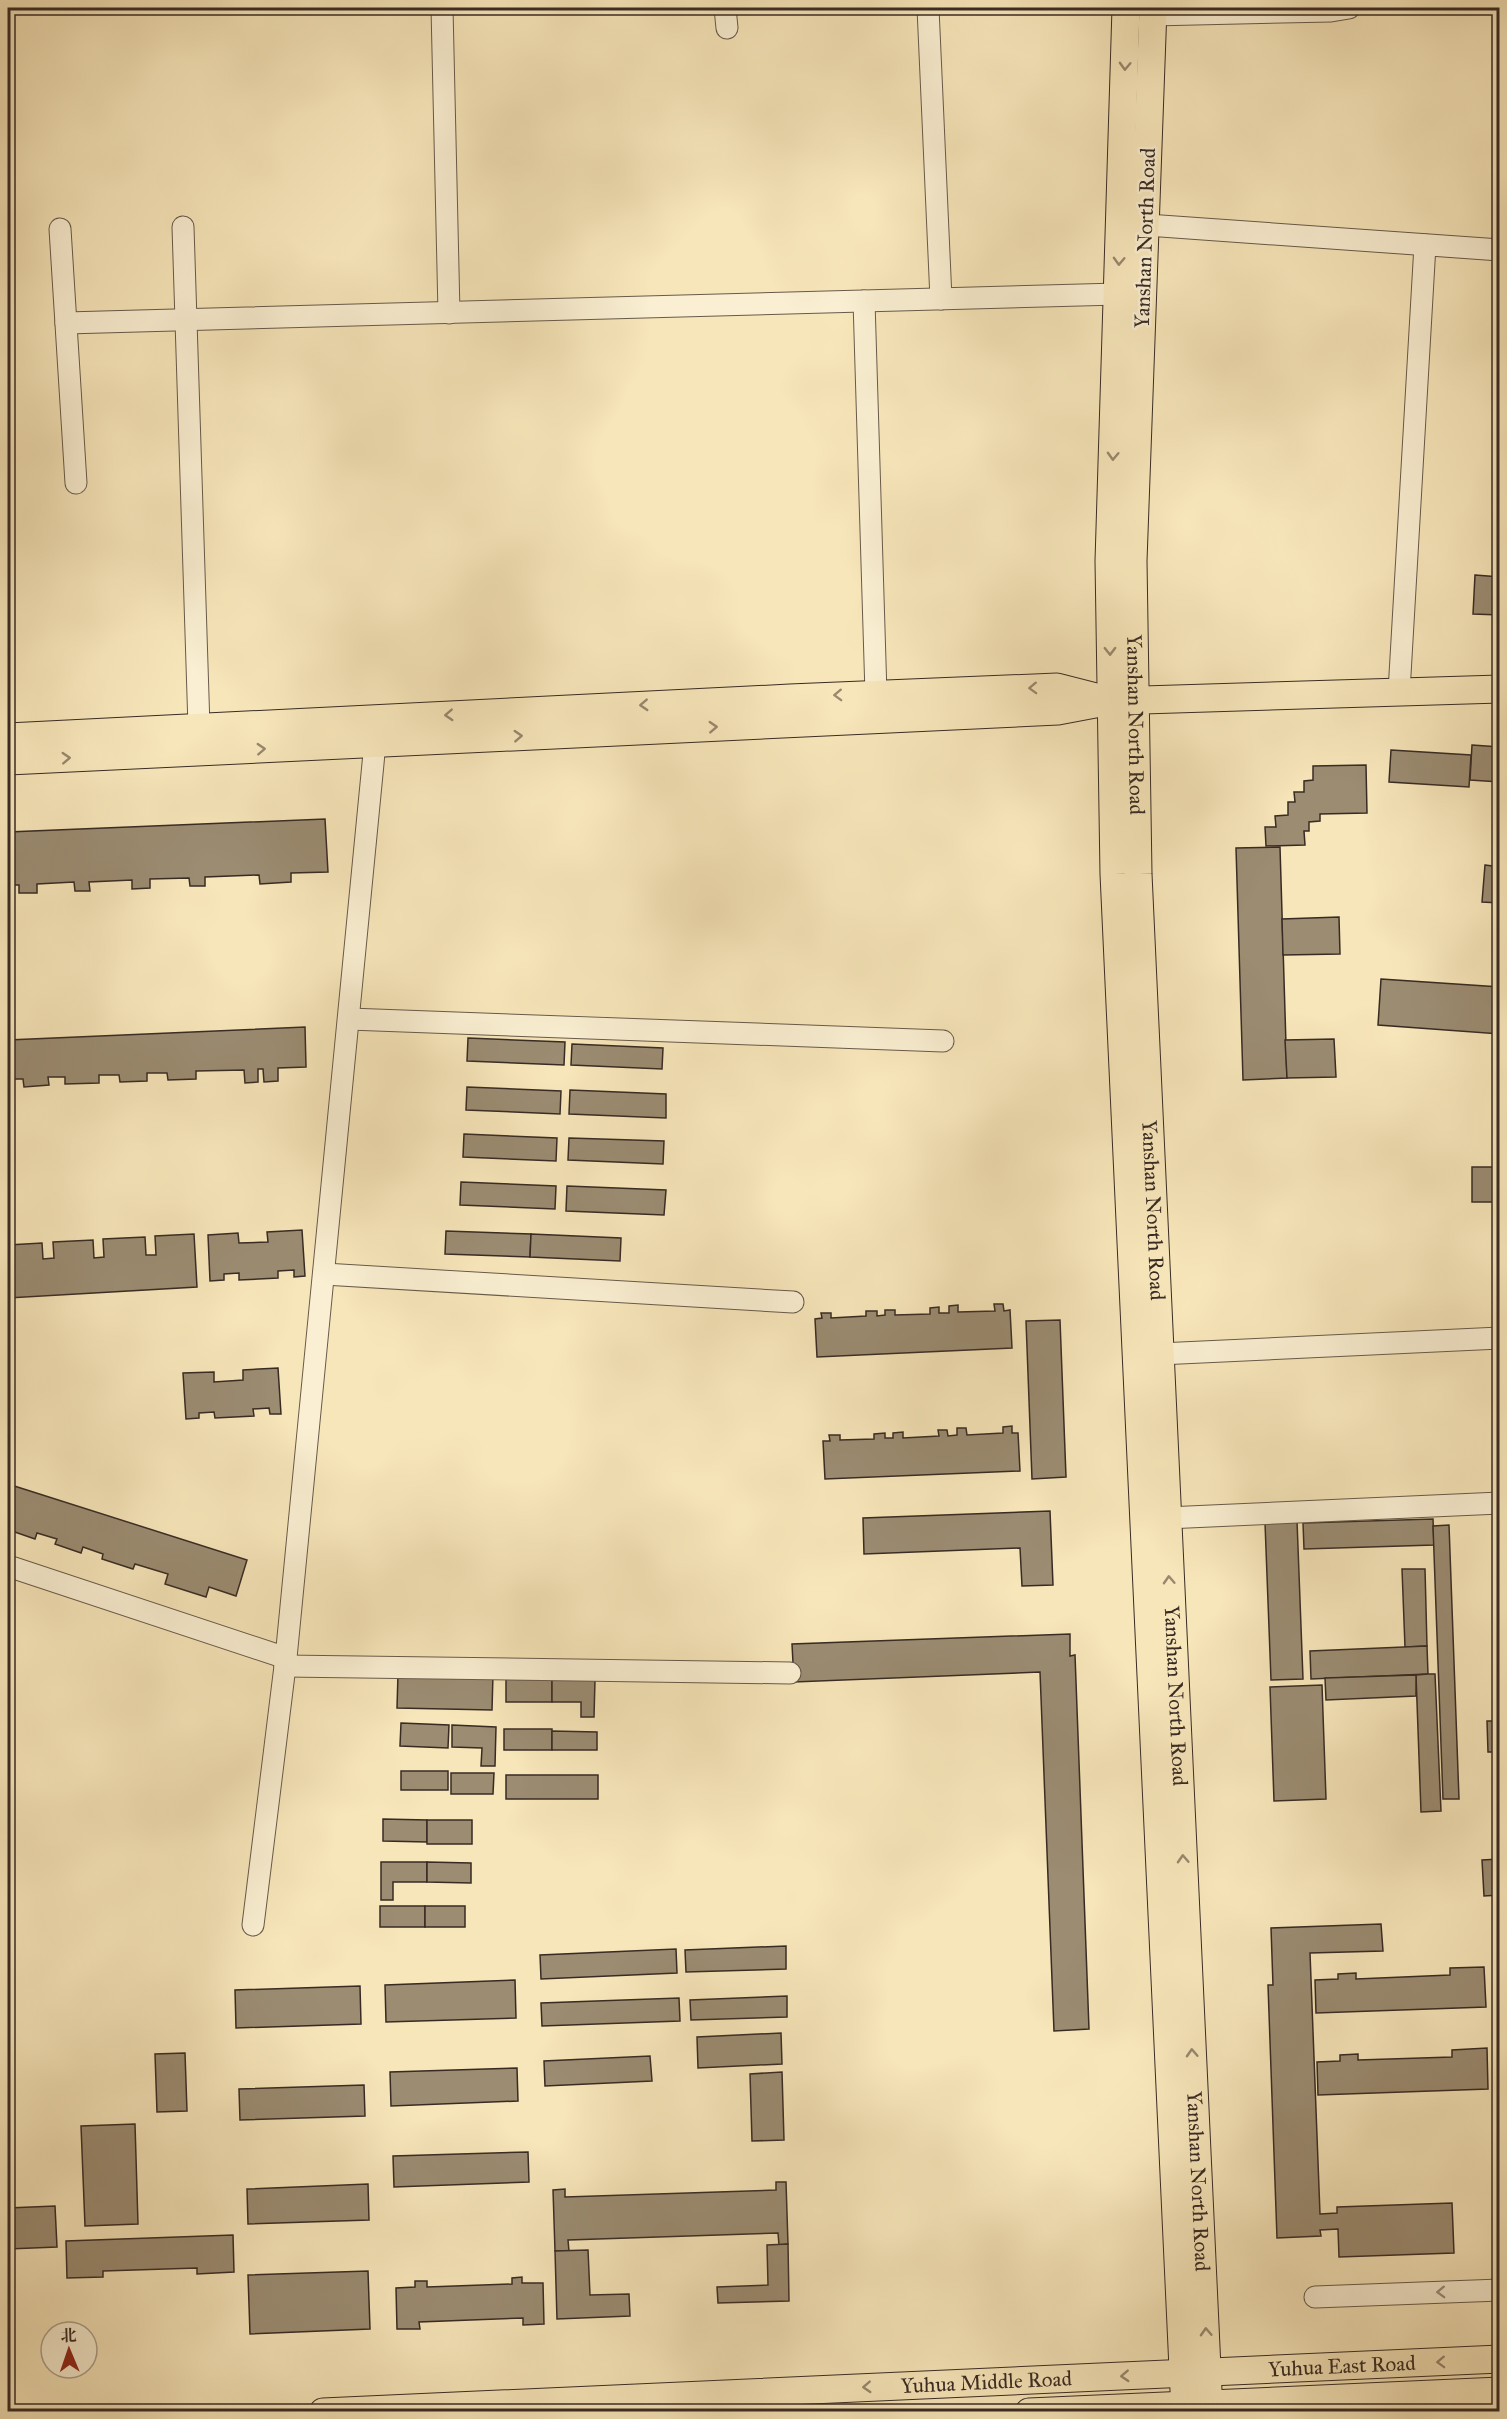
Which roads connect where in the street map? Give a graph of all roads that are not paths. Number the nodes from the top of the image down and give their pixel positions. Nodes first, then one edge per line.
1 (442, 8) edge
2 (928, 8) edge
3 (1126, 8) edge
4 (1349, 8) edge
5 (1152, 11) edge
6 (1147, 225) junction
7 (183, 227) dead end
8 (60, 229) dead end
9 (1425, 245) junction
10 (1500, 250) edge
11 (1118, 294) junction
12 (941, 300) junction
13 (864, 302) junction
14 (449, 313) junction
15 (186, 320) junction
16 (66, 323) junction
17 (76, 483) dead end
18 (1500, 689) edge
19 (1398, 692) junction
20 (876, 694) junction
21 (1123, 701) junction
22 (199, 727) junction
23 (8, 737) edge
24 (375, 743) junction
25 (8, 761) edge
26 (349, 1019) junction
27 (943, 1041) dead end
28 (324, 1274) junction
29 (793, 1302) dead end
30 (1500, 1338) edge
31 (1159, 1354) junction
32 (1500, 1503) edge
33 (1166, 1518) junction
34 (8, 1566) edge
35 (285, 1662) junction
36 (790, 1673) dead end
37 (253, 1925) dead end
38 (1500, 2290) edge
39 (1315, 2297) dead end
40 (1500, 2359) edge
41 (1196, 2373) junction
42 (1500, 2391) edge
43 (1197, 2408) edge
44 (323, 2412) edge
45 (1029, 2412) edge

1 - 14 street
2 - 12 street
3 -> 11 main road, Yanshan North Road
4 - 5 street
5 - 6 main road, Yanshan North Road
6 - 9 street
6 - 21 main road, Yanshan North Road
7 - 15 street
8 - 16 street
9 - 10 street
9 - 19 street
11 - 12 street
11 -> 21 main road, Yanshan North Road
12 - 13 street
13 - 14 street
13 - 20 street
14 - 15 street
15 - 16 street
15 - 22 street
16 - 17 street
18 - 19 main road
19 - 21 main road
21 -> 20 main road
20 -> 22 main road
24 -> 21 main road
21 - 31 main road, Yanshan North Road
21 - 41 main road, Yanshan North Road
22 - 23 main road
25 -> 24 main road
24 - 26 street
26 - 27 street
26 - 28 street
28 - 29 street
28 - 35 street
30 - 31 street
31 - 33 main road, Yanshan North Road
32 - 33 street
41 -> 33 main road, Yanshan North Road
34 - 35 street
35 - 36 street
35 - 37 street
38 -> 39 street
40 -> 41 main road, Yuhua East Road
41 - 43 main road, Yanshan North Road
41 -> 44 main road, Yuhua Middle Road
42 - 43 main road, Yuhua East Road
43 - 45 main road, Yuhua Middle Road

